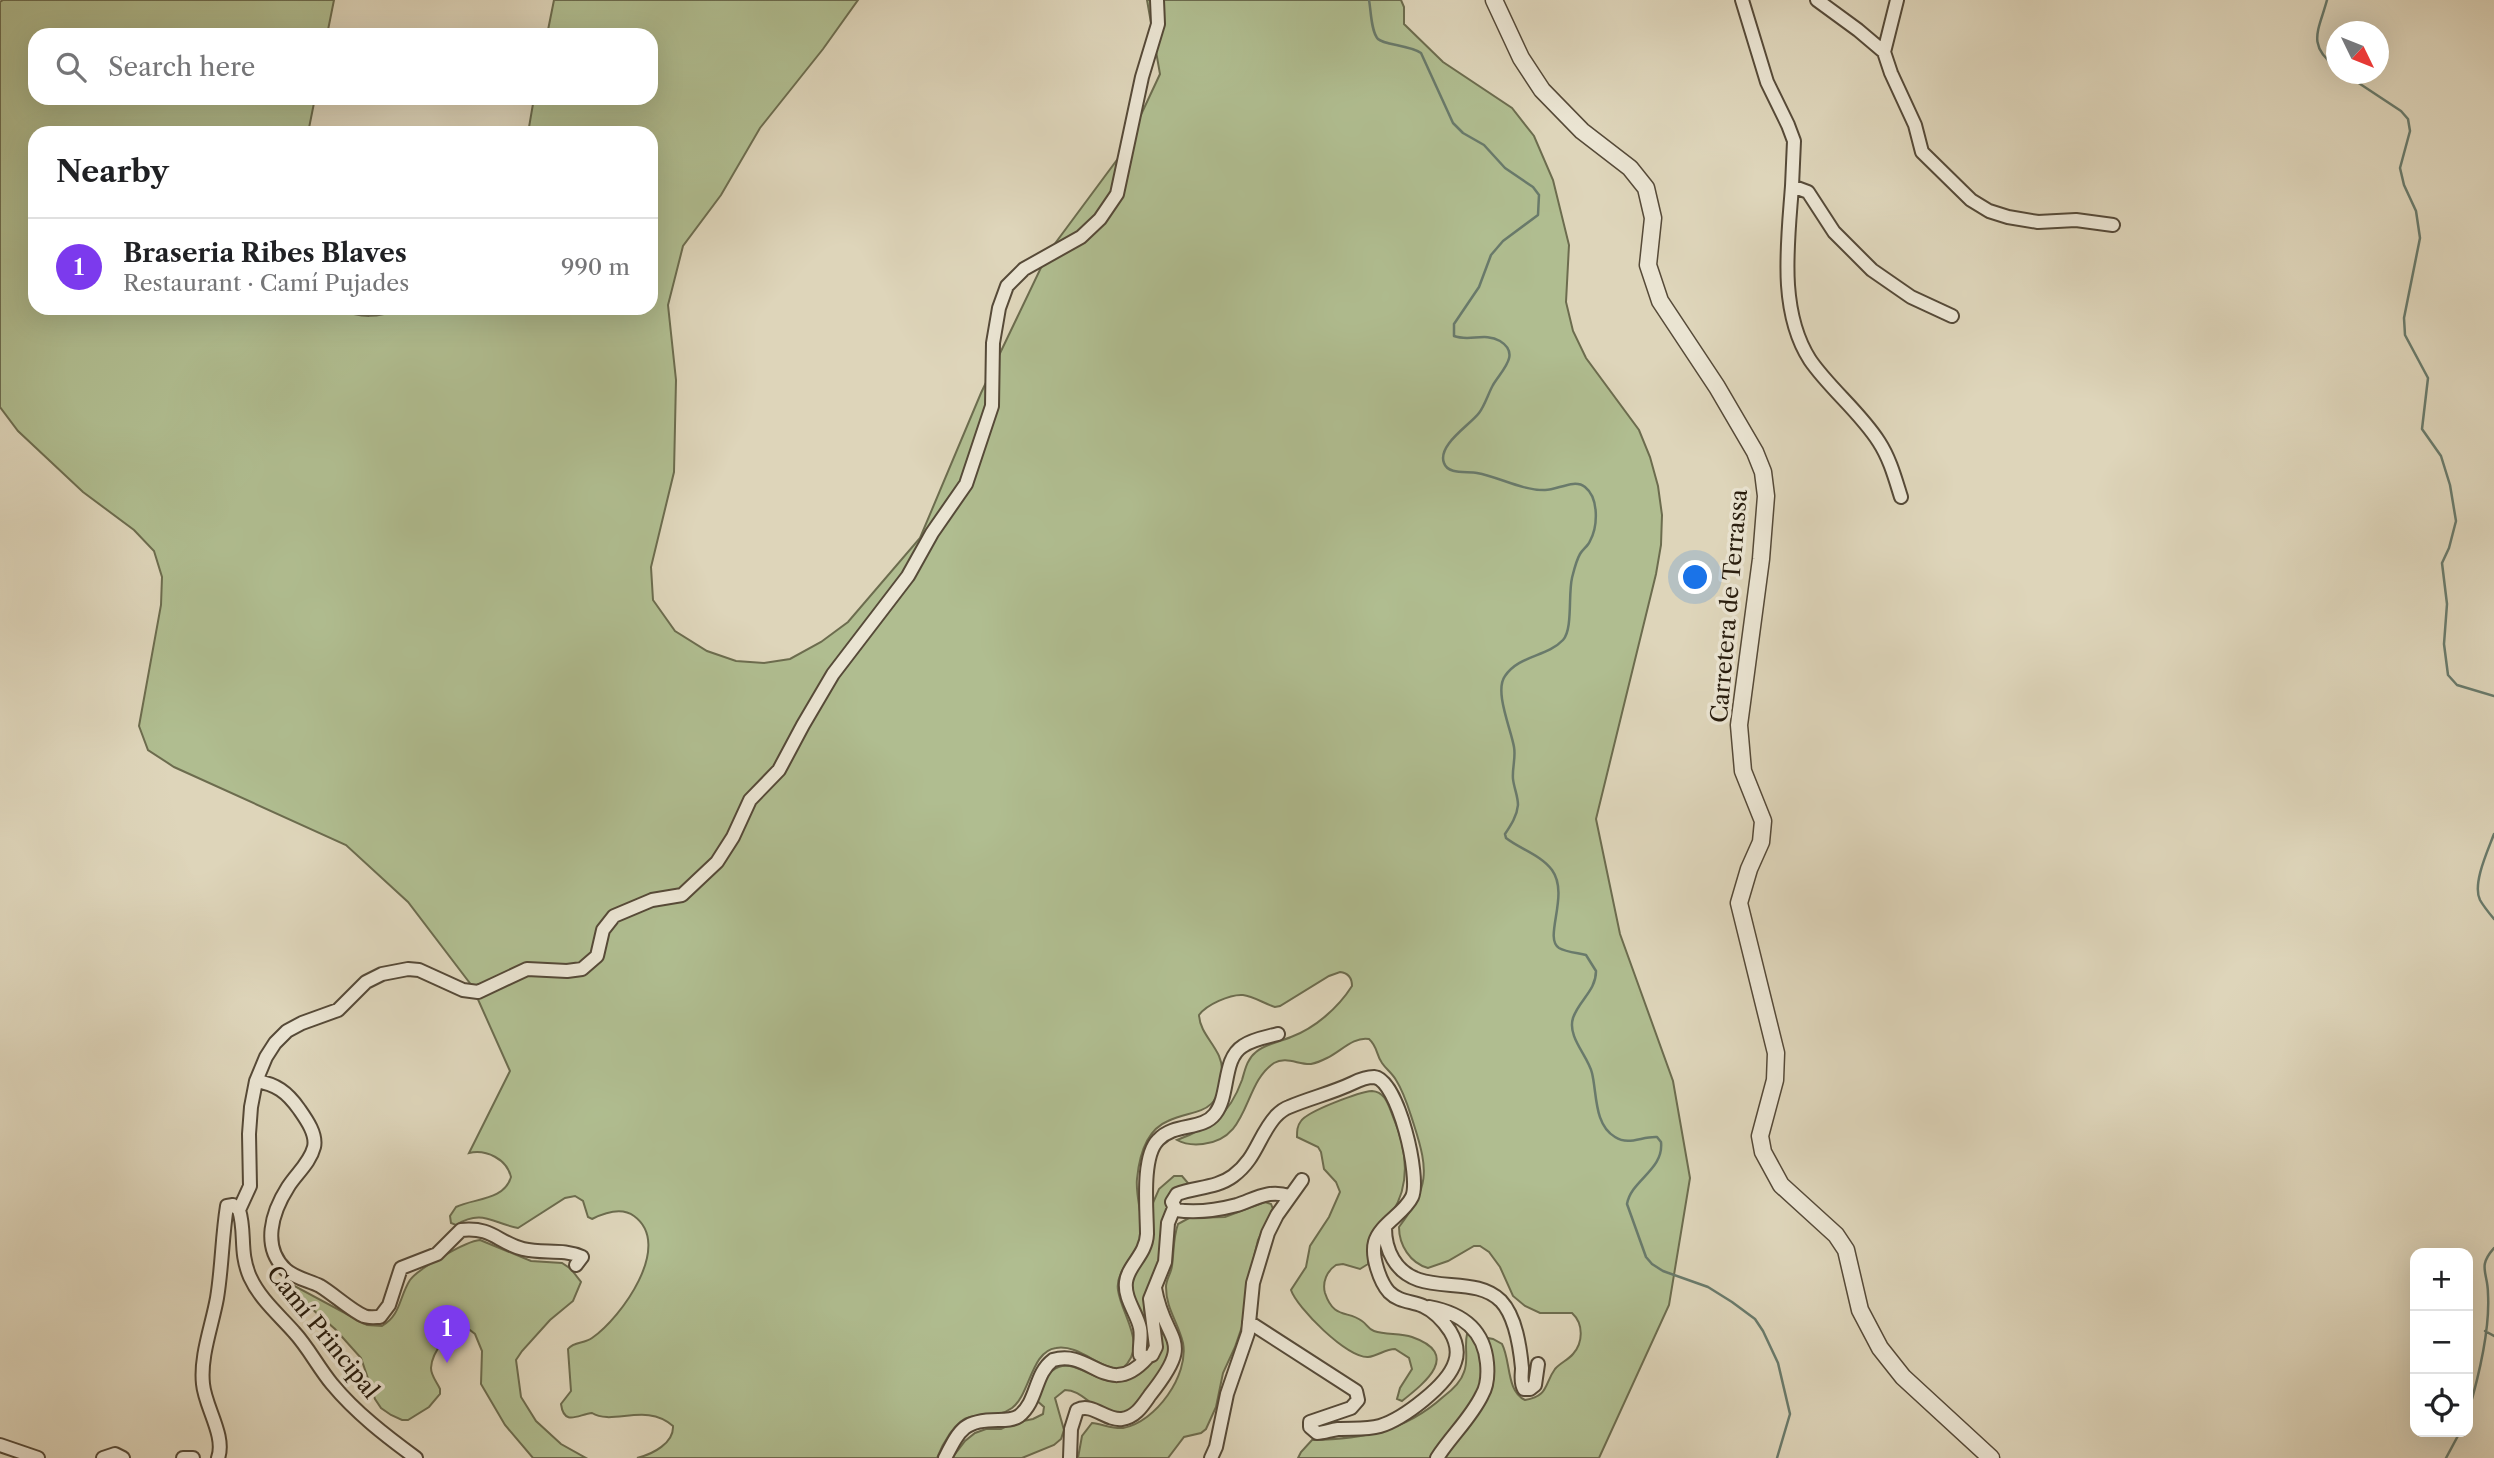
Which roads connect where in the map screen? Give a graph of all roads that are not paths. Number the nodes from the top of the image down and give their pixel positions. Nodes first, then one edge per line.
1 (1157, 0) edge
2 (1494, 0) edge
3 (1742, 0) edge
4 (1816, 0) edge
5 (1897, 0) edge
6 (1884, 52) junction
7 (1792, 186) junction
8 (2113, 225) dead end
9 (1952, 316) dead end
10 (1901, 497) dead end
11 (1279, 1034) dead end
12 (256, 1081) junction
13 (1302, 1180) dead end
14 (1289, 1196) junction
15 (1174, 1208) junction
16 (239, 1210) junction
17 (1385, 1228) junction
18 (576, 1265) dead end
19 (1155, 1284) junction
20 (1422, 1306) junction
21 (1249, 1322) junction
22 (1147, 1358) junction
23 (1538, 1364) dead end
24 (0, 1445) edge
25 (38, 1458) edge
26 (103, 1458) edge
27 (123, 1458) edge
28 (183, 1458) edge
29 (194, 1458) edge
30 (218, 1458) edge
31 (416, 1458) edge
32 (945, 1458) edge
33 (1070, 1458) edge
34 (1211, 1458) edge
35 (1437, 1458) edge
36 (1991, 1458) edge

1 - 12 street
2 - 36 street, Carretera de Terrassa
3 - 7 street
4 - 6 street
5 - 6 street
6 - 8 street
7 - 9 street
7 - 10 street
11 - 22 street
12 - 16 street
12 - 18 street
13 - 14 street
14 - 15 street
14 - 21 street
15 - 17 street
15 - 19 street
16 - 30 street
16 - 31 street, Camí Principal
17 - 20 street
17 - 23 street
19 - 22 street
19 - 33 street
20 - 21 street
20 - 35 street
21 - 34 street
22 - 32 street
24 - 25 street
26 - 27 street
28 - 29 street

